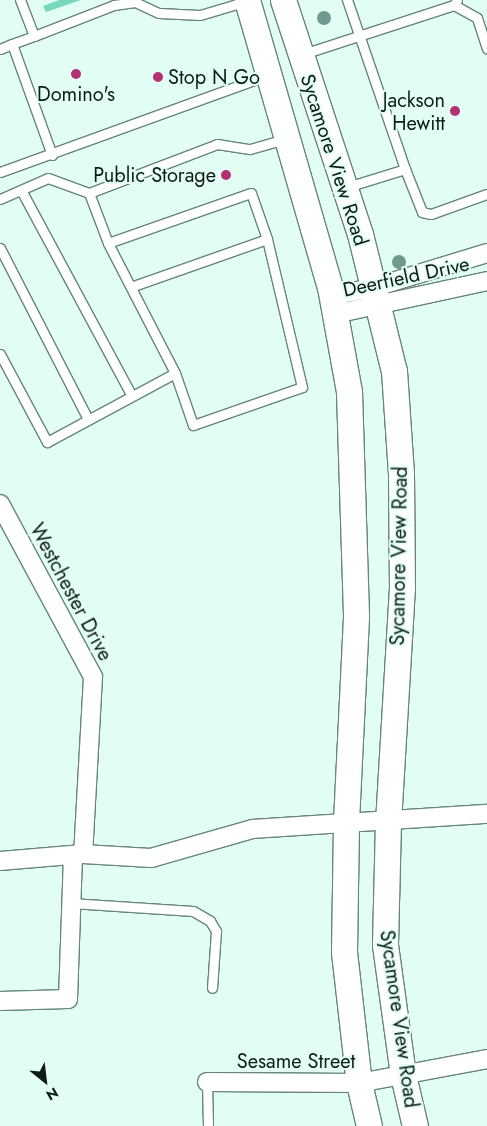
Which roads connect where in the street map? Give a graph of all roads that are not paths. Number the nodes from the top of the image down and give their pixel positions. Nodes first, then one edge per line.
1 (20, 0) edge
2 (247, 0) edge
3 (283, 0) edge
4 (347, 0) edge
5 (456, 2) edge
6 (113, 3) edge
7 (34, 36) junction
8 (360, 37) junction
9 (12, 44) junction
10 (487, 48) edge
11 (0, 49) edge
12 (300, 55) junction
13 (267, 71) junction
14 (287, 138) junction
15 (52, 155) junction
16 (405, 169) junction
17 (0, 172) edge
18 (345, 188) junction
19 (21, 190) junction
20 (89, 193) junction
21 (487, 194) edge
22 (0, 199) edge
23 (306, 201) junction
24 (267, 239) junction
25 (108, 243) junction
26 (0, 248) edge
27 (487, 253) edge
28 (487, 281) edge
29 (131, 287) junction
30 (374, 296) junction
31 (333, 305) junction
32 (0, 354) edge
33 (175, 373) junction
34 (132, 396) junction
35 (88, 420) junction
36 (0, 504) edge
37 (5, 525) edge
38 (487, 814) edge
39 (381, 822) junction
40 (346, 824) junction
41 (78, 855) junction
42 (0, 861) edge
43 (71, 903) junction
44 (212, 988) dead end
45 (0, 1000) edge
46 (487, 1059) edge
47 (393, 1077) junction
48 (208, 1082) joint
49 (359, 1083) junction
50 (208, 1126) edge
51 (369, 1126) edge
52 (415, 1126) edge

1 - 7 lane
2 - 6 lane
2 - 13 main road, Sycamore View Road
3 - 12 main road, Sycamore View Road
4 - 8 lane
5 - 8 lane
5 - 10 lane
6 - 7 lane
7 - 9 lane
8 - 12 lane
8 - 16 lane
9 - 11 lane
9 - 15 lane
12 - 13 main road
12 - 18 main road, Sycamore View Road
13 - 14 main road, Sycamore View Road
13 - 15 lane
14 - 20 lane
14 - 23 main road, Sycamore View Road
15 - 17 lane
16 - 18 lane
16 - 21 lane
18 - 23 main road
18 - 30 main road, Sycamore View Road
19 - 20 lane
19 - 22 lane
19 - 34 lane
20 - 25 lane
23 - 31 main road, Sycamore View Road
24 - 25 lane
24 - 29 lane
24 - 33 lane
25 - 29 lane
26 - 35 lane
27 - 30 street, Deerfield Drive
28 - 30 street, Deerfield Drive
29 - 33 lane
30 - 31 street, Deerfield Drive
30 - 39 main road, Sycamore View Road
31 - 40 main road, Sycamore View Road
32 - 35 lane
33 - 34 lane
34 - 35 lane
36 - 37 street, Westchester Drive
37 - 41 street, Westchester Drive
38 - 39 street
39 - 40 street
39 - 47 main road, Sycamore View Road
40 - 41 street
40 - 49 main road, Sycamore View Road
41 - 42 street
41 - 43 street
43 - 44 lane
43 - 45 street
46 - 47 street, Sesame Street
47 - 49 street, Sesame Street
47 - 52 main road, Sycamore View Road
48 - 49 street, Sesame Street
48 - 50 lane
49 - 51 main road, Sycamore View Road

